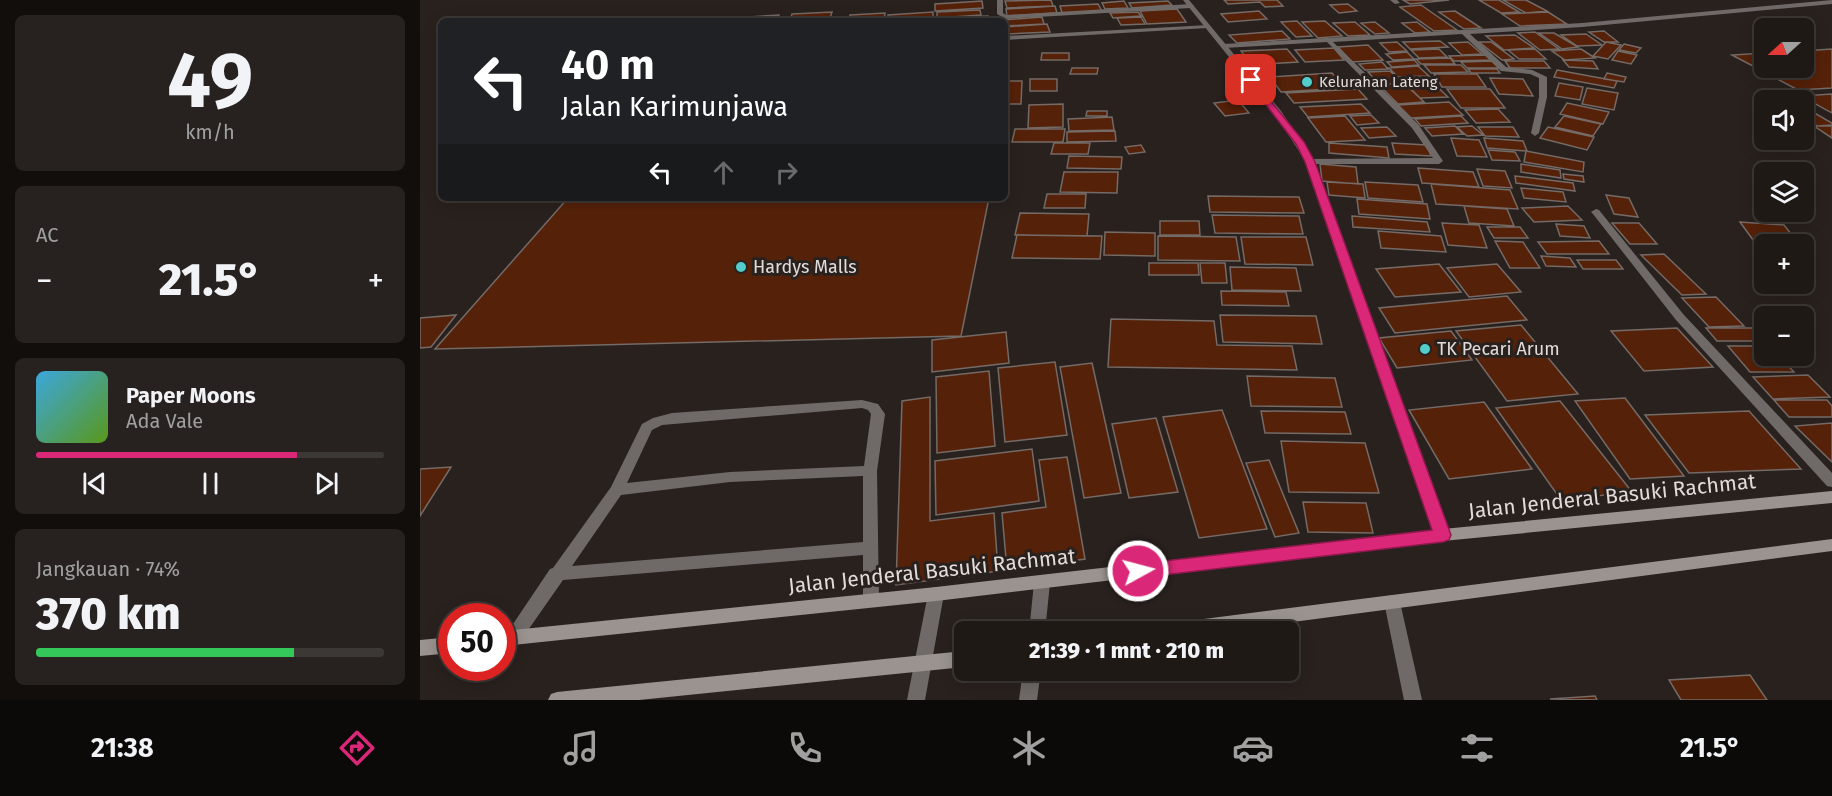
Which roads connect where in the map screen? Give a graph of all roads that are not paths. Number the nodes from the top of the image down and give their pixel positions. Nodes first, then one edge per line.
1 (1000, 0) edge
2 (1832, 2) edge
3 (1188, 3) edge
4 (1207, 26) junction
5 (1464, 32) junction
6 (1008, 38) edge
7 (1330, 42) junction
8 (1224, 46) junction
9 (1535, 133) dead end
10 (1310, 162) junction
11 (1596, 212) dead end
12 (870, 471) junction
13 (1832, 482) edge
14 (617, 490) junction
15 (1832, 497) edge
16 (1443, 535) junction
17 (1832, 545) edge
18 (871, 548) junction
19 (556, 574) junction
20 (1042, 583) junction
21 (936, 594) junction
22 (871, 600) junction
23 (1392, 602) junction
24 (1038, 621) edge
25 (1243, 621) edge
26 (516, 628) edge
27 (516, 638) edge
28 (438, 646) edge
29 (420, 648) edge
30 (954, 660) edge
31 (925, 664) junction
32 (1031, 681) edge
33 (557, 700) edge
34 (916, 700) edge
35 (1028, 700) edge
36 (1413, 700) edge

1 - 3 street
2 - 5 street
3 - 4 street
4 - 6 street
4 - 8 street
5 - 7 street
5 - 9 street
7 - 8 street
7 - 10 street
8 - 10 street
10 - 16 street
11 - 13 street
12 - 14 street
12 - 14 street
12 - 18 street
14 - 19 street
15 - 16 main road, Jalan Jenderal Basuki Rachmat
16 - 20 main road, Jalan Jenderal Basuki Rachmat
17 - 23 main road
18 - 19 street
18 - 22 street
19 - 26 street
20 - 21 main road, Jalan Jenderal Basuki Rachmat
20 - 24 street
21 - 22 main road, Jalan Jenderal Basuki Rachmat
21 - 31 street
22 - 27 main road, Jalan Jenderal Basuki Rachmat
23 - 25 main road
23 - 36 street
28 - 29 main road
30 - 31 main road
31 - 33 main road
31 - 34 street
32 - 35 street

